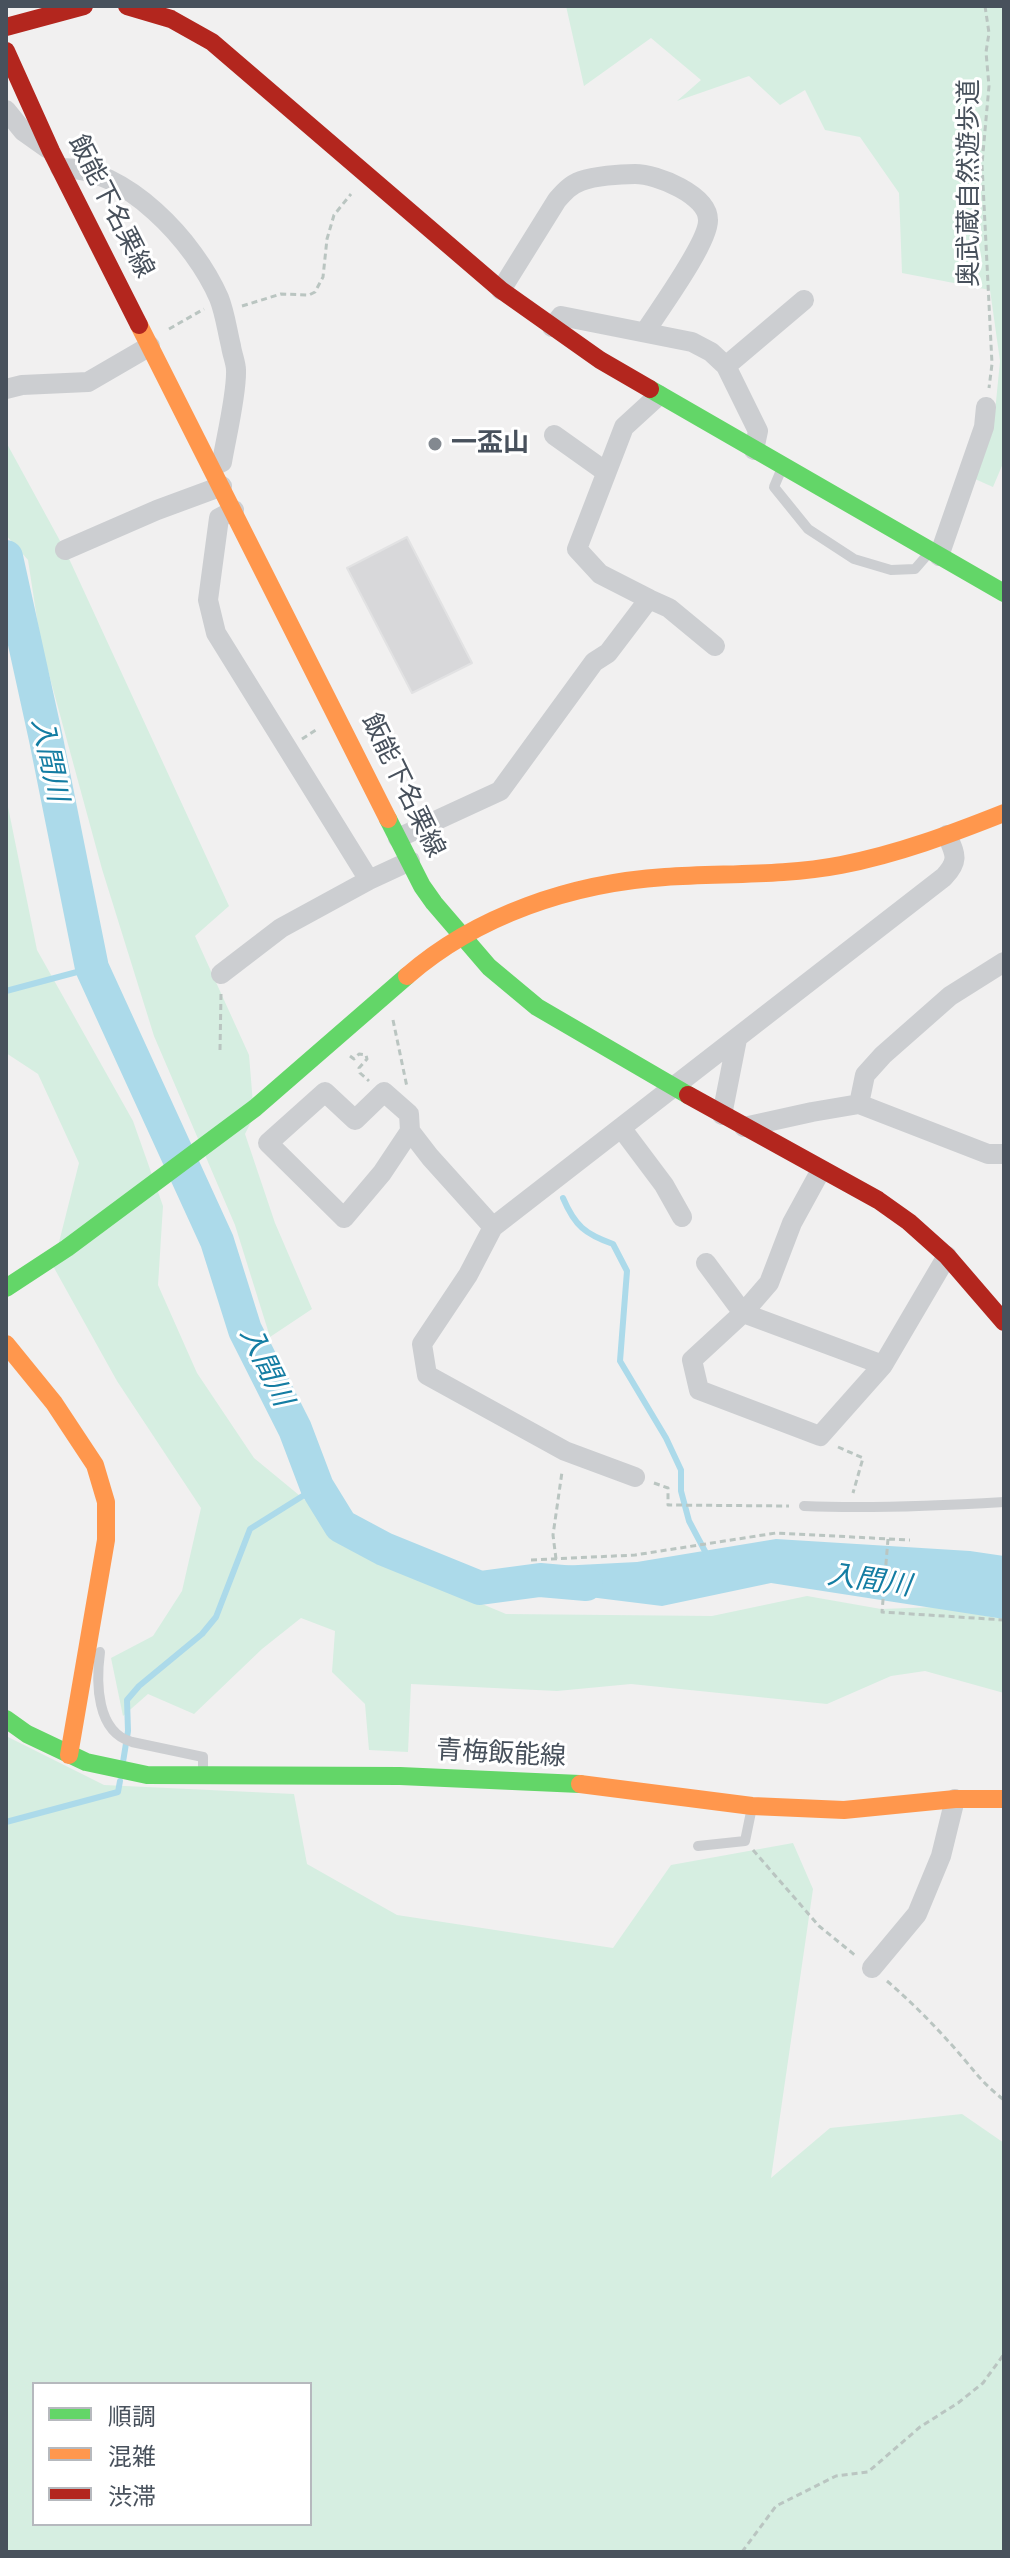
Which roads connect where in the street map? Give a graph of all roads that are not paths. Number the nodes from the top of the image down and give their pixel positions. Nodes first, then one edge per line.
1 (84, 6) edge
2 (135, 7) edge
3 (171, 11) edge
4 (6, 27) edge
5 (6, 51) edge
6 (6, 110) edge
7 (56, 160) junction
8 (501, 290) junction
9 (804, 300) dead end
10 (552, 327) junction
11 (645, 332) junction
12 (149, 344) junction
13 (726, 366) junction
14 (6, 389) edge
15 (659, 395) junction
16 (986, 407) road end
17 (554, 435) dead end
18 (754, 450) junction
19 (783, 466) junction
20 (212, 467) junction
21 (606, 472) junction
22 (222, 486) junction
23 (234, 510) junction
24 (65, 550) dead end
25 (934, 553) junction
26 (1004, 593) edge
27 (649, 599) junction
28 (715, 646) dead end
29 (1004, 813) edge
30 (947, 835) junction
31 (398, 838) junction
32 (410, 861) junction
33 (369, 880) junction
34 (460, 936) junction
35 (1004, 962) edge
36 (221, 974) road end
37 (737, 1039) junction
38 (674, 1087) junction
39 (859, 1104) junction
40 (722, 1115) junction
41 (410, 1123) junction
42 (744, 1127) junction
43 (622, 1129) junction
44 (1004, 1154) edge
45 (821, 1170) junction
46 (682, 1217) dead end
47 (493, 1227) junction
48 (947, 1256) junction
49 (706, 1263) dead end
50 (6, 1288) edge
51 (743, 1313) junction
52 (1004, 1322) edge
53 (6, 1344) edge
54 (883, 1365) junction
55 (635, 1477) road end
56 (1004, 1502) edge
57 (804, 1506) road end
58 (95, 1599) junction
59 (102, 1631) dead end
60 (100, 1646) dead end
61 (6, 1719) edge
62 (69, 1755) junction
63 (203, 1777) junction
64 (955, 1799) junction
65 (1004, 1799) edge
66 (752, 1806) junction
67 (698, 1846) dead end
68 (872, 1968) dead end

1 - 4 street
2 - 3 street
3 - 8 street
5 - 7 street, 飯能下名栗線
6 - 7 street
7 - 12 street, 飯能下名栗線
7 - 20 street
8 - 10 street
8 - 11 street
9 - 13 street
10 - 11 street
10 - 15 street
11 - 13 street
12 - 14 street
12 - 20 street, 飯能下名栗線
13 - 18 street
15 - 18 street
15 - 21 street
16 - 25 street
17 - 21 street
18 - 19 street
19 - 25 street
19 - 25 lane
20 - 22 street, 飯能下名栗線
21 - 27 street
22 - 23 street, 飯能下名栗線
22 - 24 street
23 - 31 street, 飯能下名栗線
23 - 33 street
25 - 26 street
27 - 28 street
27 - 31 street
29 - 30 street
30 - 34 street
30 - 37 street
31 - 32 street, 飯能下名栗線
32 - 33 street
32 - 34 street, 飯能下名栗線
33 - 36 street
34 - 38 street, 飯能下名栗線
34 - 50 street
35 - 39 street
37 - 38 street
37 - 40 street
38 - 40 street, 飯能下名栗線
38 - 43 street
39 - 42 street
39 - 44 street
40 - 42 street, 飯能下名栗線
41 - 41 street
41 - 47 street
42 - 45 street, 飯能下名栗線
43 - 46 street
43 - 47 street
45 - 48 street, 飯能下名栗線
45 - 51 street
47 - 55 street
48 - 52 street, 飯能下名栗線
48 - 54 street
49 - 51 street
51 - 54 street
51 - 54 street
53 - 58 street
56 - 57 lane
58 - 59 lane
58 - 62 street
60 - 63 lane
61 - 62 street, 青梅飯能線
62 - 63 street, 青梅飯能線
63 - 66 street, 青梅飯能線
64 - 65 street, 青梅飯能線
64 - 66 street, 青梅飯能線
64 - 68 street
66 - 67 lane

